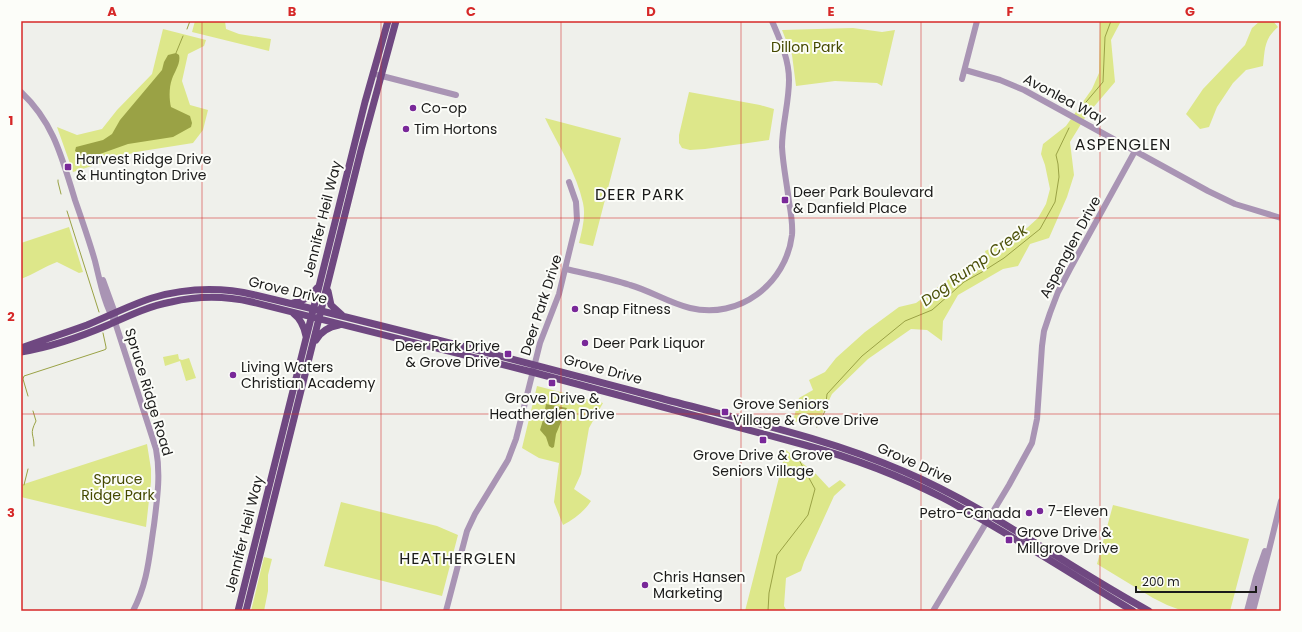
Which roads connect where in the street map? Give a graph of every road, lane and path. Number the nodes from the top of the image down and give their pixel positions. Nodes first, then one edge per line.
1 (388, 21) edge
2 (396, 21) edge
3 (772, 21) edge
4 (977, 21) edge
5 (965, 70) junction
6 (372, 74) junction
7 (380, 76) junction
8 (962, 79) dead end
9 (21, 92) edge
10 (456, 95) dead end
11 (1135, 151) junction
12 (569, 182) dead end
13 (1281, 218) edge
14 (566, 269) junction
15 (324, 283) junction
16 (291, 304) junction
17 (314, 309) junction
18 (321, 311) junction
19 (291, 312) junction
20 (113, 314) junction
21 (312, 317) junction
22 (344, 317) junction
23 (319, 319) junction
24 (115, 322) junction
25 (343, 324) junction
26 (306, 338) junction
27 (313, 346) junction
28 (21, 348) edge
29 (21, 352) edge
30 (533, 368) junction
31 (1281, 501) edge
32 (1278, 516) junction
33 (988, 519) junction
34 (133, 611) edge
35 (238, 611) edge
36 (246, 611) edge
37 (446, 611) edge
38 (933, 611) edge
39 (1133, 611) edge
40 (1149, 611) edge
41 (1247, 611) edge
42 (1253, 611) edge

1 - 6 main road, Jennifer Heil Way
2 - 7 main road, Jennifer Heil Way
3 - 14 street
4 - 5 street
5 - 8 street
5 - 11 street, Avonlea Way
6 - 7 street
6 - 15 main road, Jennifer Heil Way
7 - 10 street
7 - 15 main road, Jennifer Heil Way
9 - 20 street, Spruce Ridge Road
11 - 13 street, Avonlea Way
11 - 33 street, Aspenglen Drive
12 - 14 street, Deer Park Drive
14 - 30 street, Deer Park Drive
15 - 16 main road
15 - 17 main road, Jennifer Heil Way
15 - 18 main road, Jennifer Heil Way
15 - 22 main road
16 - 17 main road, Grove Drive
16 - 20 main road, Grove Drive
17 - 18 main road, Grove Drive
17 - 21 main road, Jennifer Heil Way
18 - 22 main road, Grove Drive
18 - 23 main road, Jennifer Heil Way
19 - 21 main road, Grove Drive
19 - 24 main road, Grove Drive
19 - 26 main road
20 - 24 street, Spruce Ridge Road
20 - 28 main road, Grove Drive
21 - 23 main road, Grove Drive
21 - 26 main road, Jennifer Heil Way
22 - 30 main road, Grove Drive
23 - 25 main road, Grove Drive
23 - 27 main road, Jennifer Heil Way
24 - 29 main road, Grove Drive
24 - 34 street, Spruce Ridge Road
25 - 27 main road
25 - 30 main road, Grove Drive
26 - 35 main road, Jennifer Heil Way
27 - 36 main road, Jennifer Heil Way
30 - 33 main road, Grove Drive
30 - 37 street, Deer Park Drive
31 - 32 street
32 - 41 street
32 - 42 street
33 - 38 street, Aspenglen Drive
33 - 39 main road, Grove Drive
33 - 40 main road, Grove Drive

